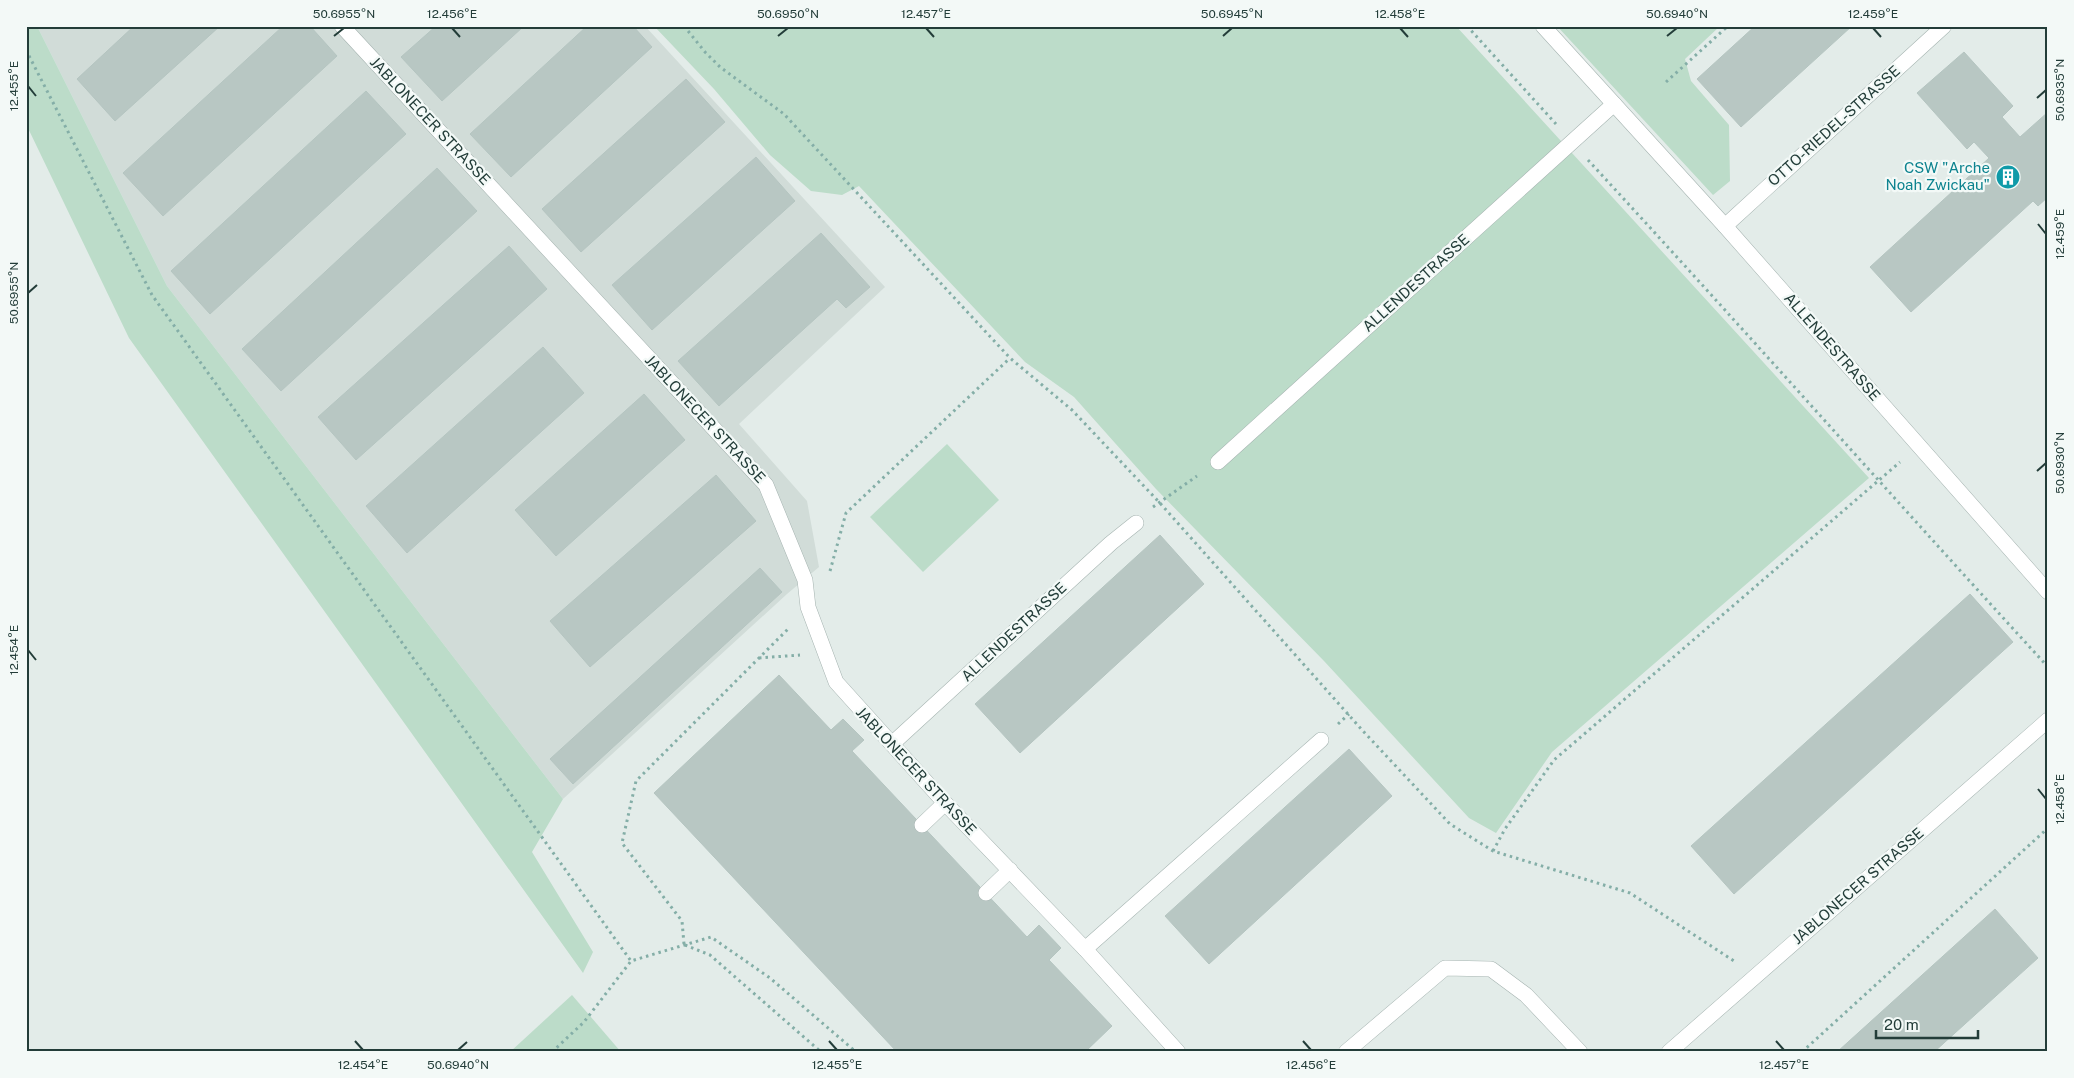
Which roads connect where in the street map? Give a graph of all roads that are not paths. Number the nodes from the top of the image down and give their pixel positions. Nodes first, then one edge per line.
1 (342, 26) edge
2 (1543, 26) edge
3 (1944, 26) edge
4 (1614, 104) junction
5 (1725, 226) junction
6 (1218, 462) road end
7 (1136, 523) dead end
8 (2048, 592) edge
9 (2048, 720) edge
10 (1321, 740) dead end
11 (893, 744) junction
12 (945, 803) junction
13 (922, 825) dead end
14 (1010, 870) junction
15 (986, 894) dead end
16 (1084, 949) junction
17 (1178, 1052) edge
18 (1346, 1052) edge
19 (1580, 1052) edge
20 (1669, 1052) edge

1 - 11 street, JABLONECER STRASSE
2 - 4 street, ALLENDESTRASSE
3 - 5 street, OTTO-RIEDEL-STRASSE
4 - 5 street, ALLENDESTRASSE
4 - 6 street, ALLENDESTRASSE
5 - 8 street, ALLENDESTRASSE
7 - 11 street, ALLENDESTRASSE
9 - 20 street, JABLONECER STRASSE
10 - 16 street
11 - 12 street, JABLONECER STRASSE
12 - 13 street
12 - 14 street, JABLONECER STRASSE
14 - 15 street
14 - 16 street, JABLONECER STRASSE
16 - 17 street, JABLONECER STRASSE
18 - 19 street

